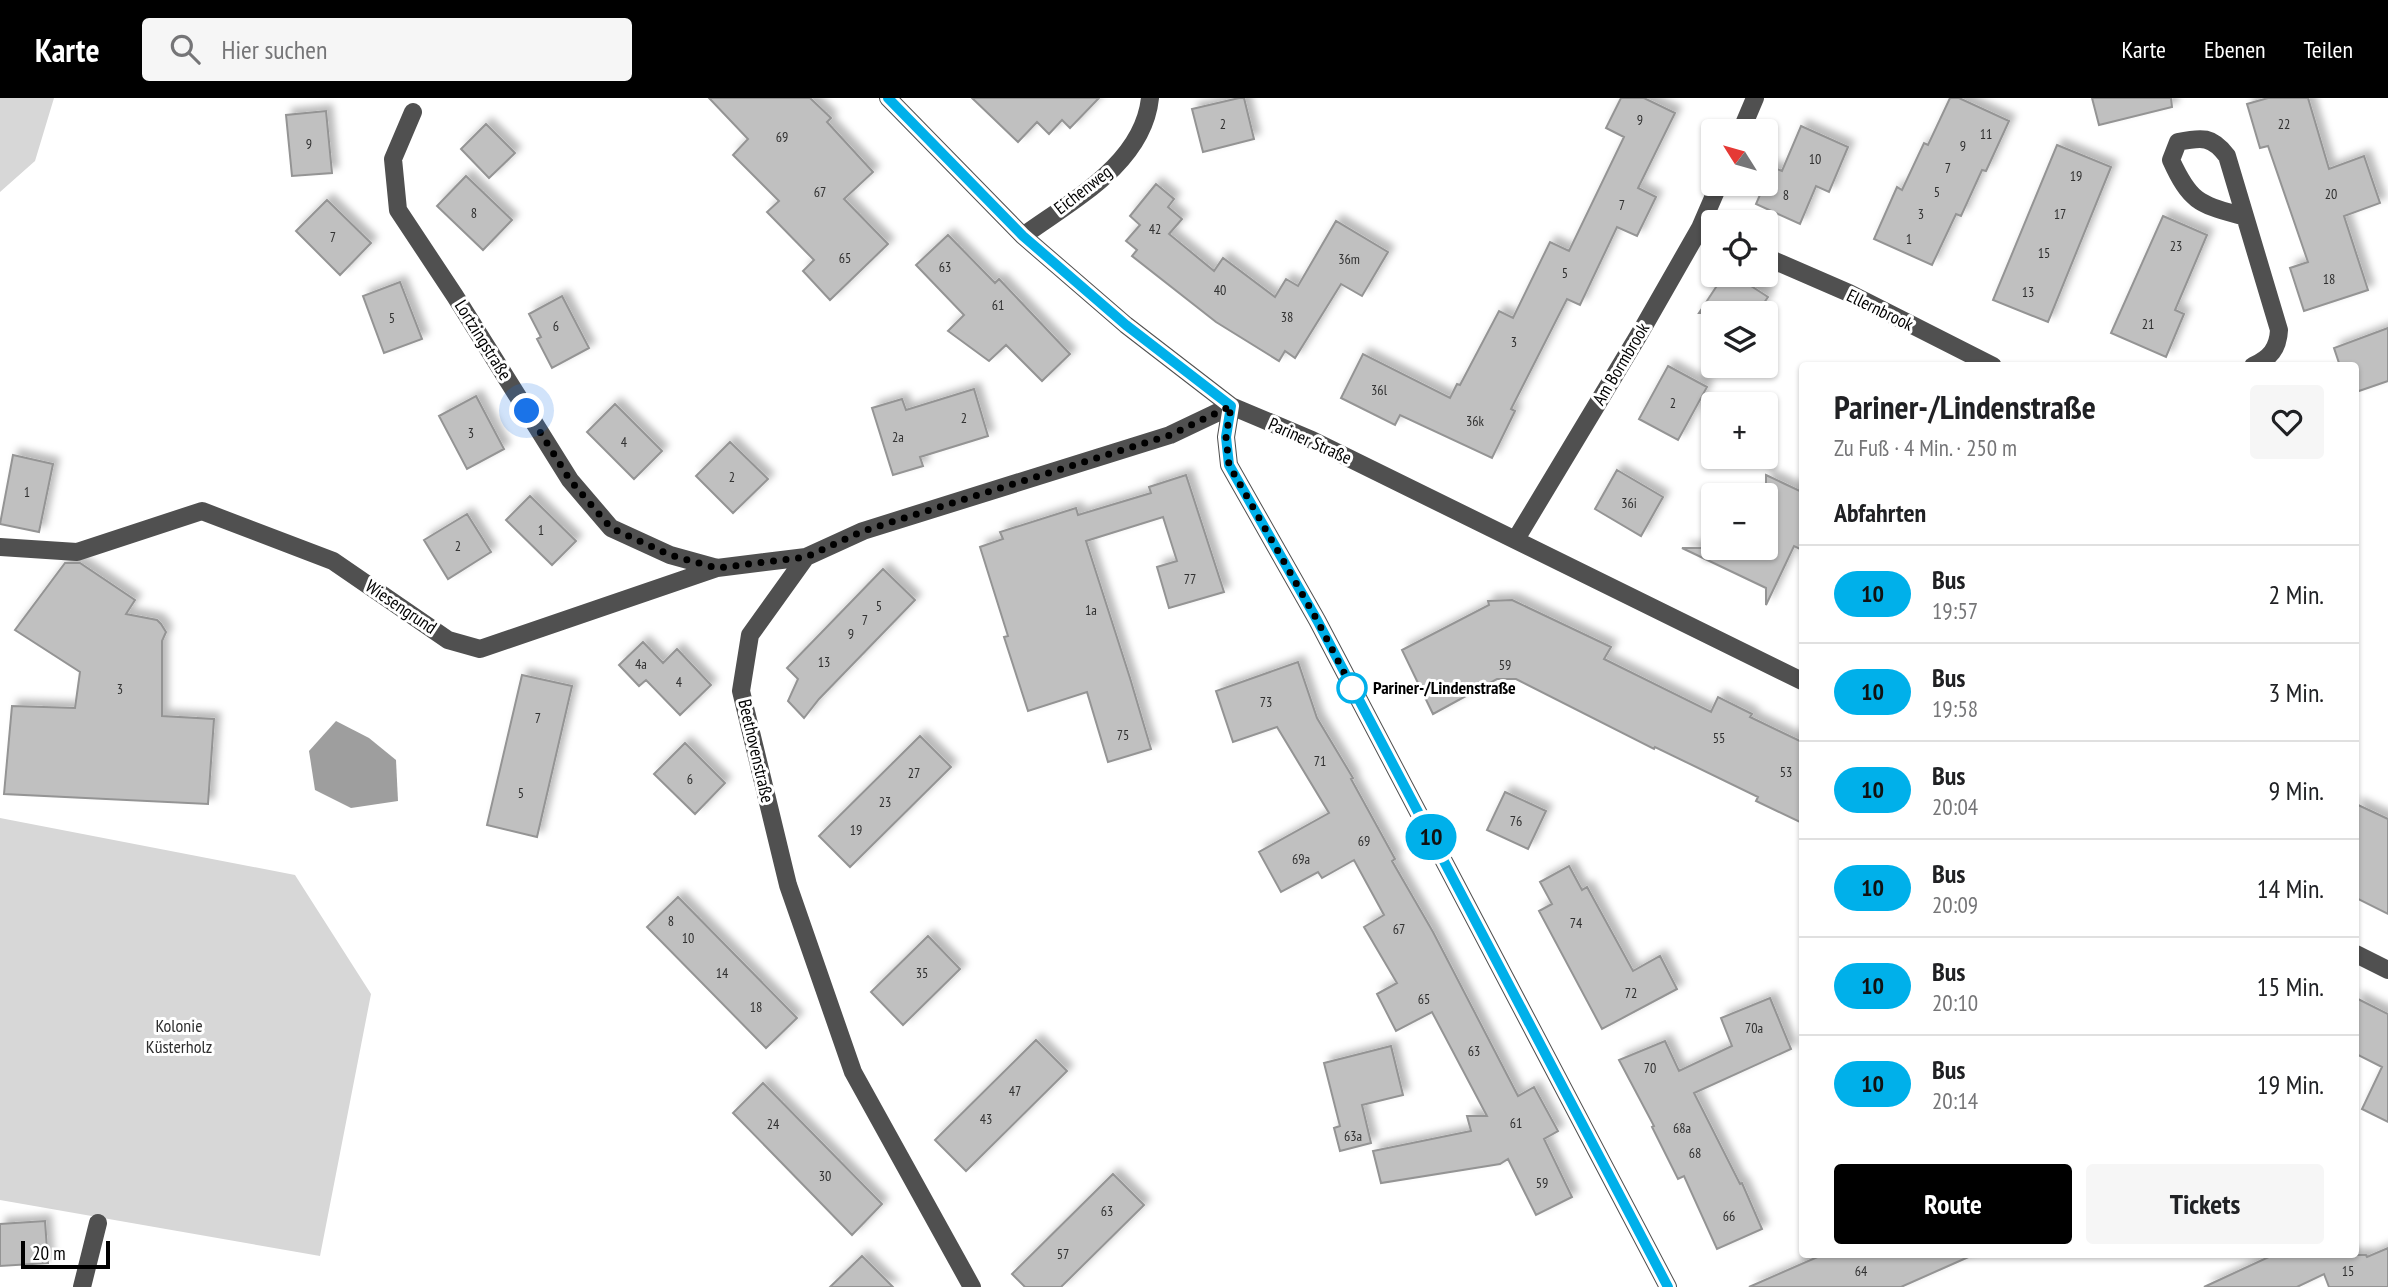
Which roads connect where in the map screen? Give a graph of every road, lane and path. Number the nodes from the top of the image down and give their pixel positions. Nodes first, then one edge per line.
1 (888, 98) edge
2 (1150, 98) edge
3 (1755, 98) edge
4 (413, 112) dead end
5 (1746, 119) edge
6 (2245, 217) junction
7 (1023, 236) junction
8 (1701, 239) edge
9 (1778, 262) edge
10 (1985, 362) edge
11 (2260, 362) edge
12 (1231, 406) junction
13 (1516, 539) junction
14 (0, 547) edge
15 (806, 557) junction
16 (717, 568) junction
17 (1799, 680) edge
18 (2359, 956) edge
19 (2388, 970) edge
20 (98, 1223) dead end
21 (82, 1287) edge
22 (972, 1287) edge
23 (1668, 1287) edge

1 - 7 street, Pariner Straße
2 - 7 street, Eichenweg
3 - 5 street
4 - 16 street, Lortzingstraße
6 - 6 street
6 - 11 street
7 - 12 street, Pariner Straße
8 - 13 street, Am Bormbrook
9 - 10 street, Ellernbrook
12 - 13 street, Pariner Straße
12 - 15 street, Beethovenstraße
12 - 23 street
13 - 17 street, Pariner Straße
14 - 16 street, Wiesengrund
15 - 16 street, Wiesengrund
15 - 22 street, Beethovenstraße
18 - 19 street
20 - 21 street

